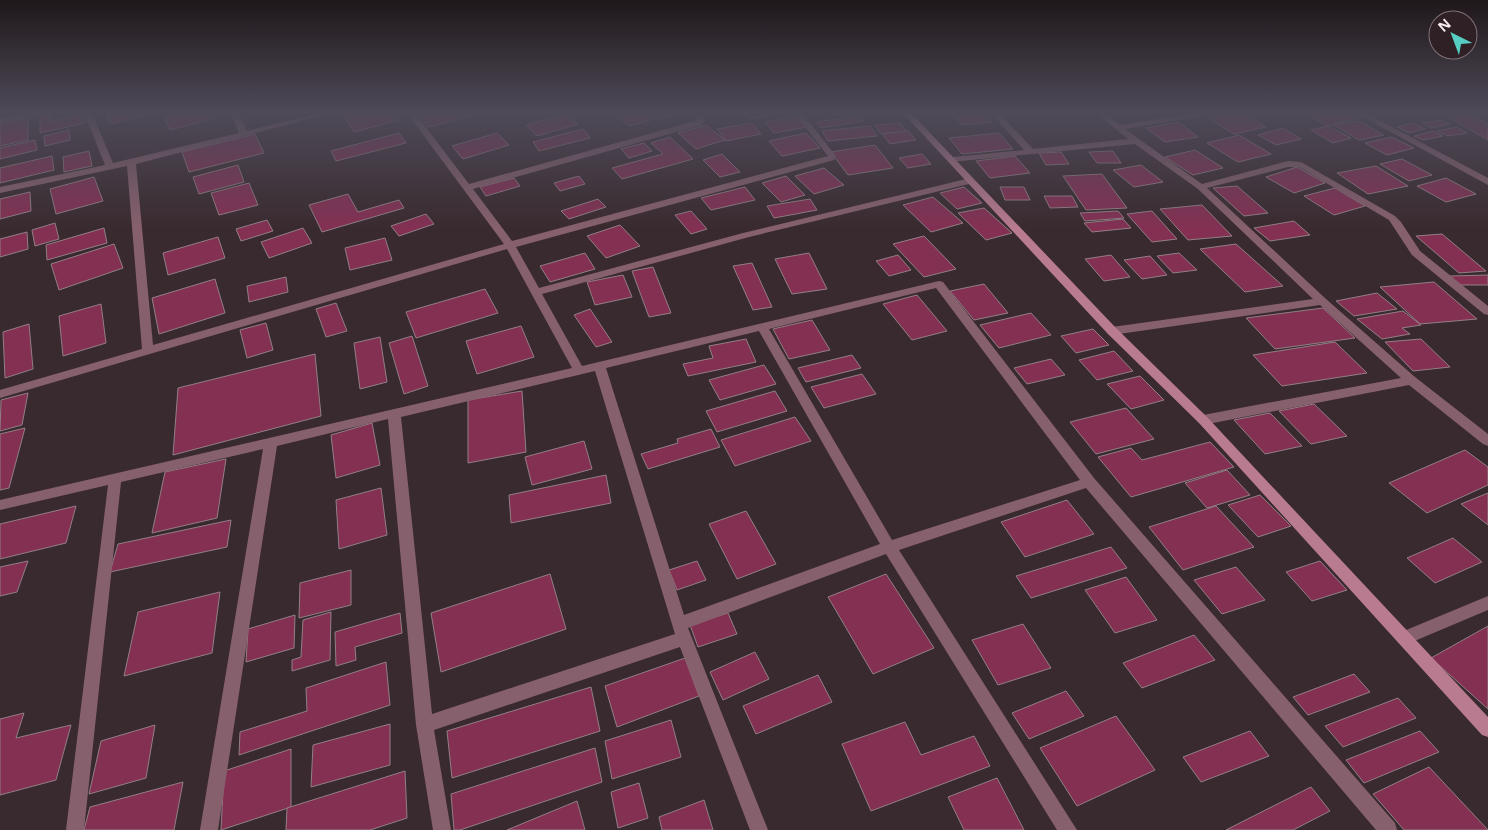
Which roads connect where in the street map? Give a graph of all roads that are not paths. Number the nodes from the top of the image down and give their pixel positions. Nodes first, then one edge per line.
1 (104, 152) edge
2 (173, 152) edge
3 (440, 152) edge
4 (598, 152) edge
5 (829, 152) edge
6 (945, 152) edge
7 (1031, 152) edge
8 (1152, 152) edge
9 (1432, 152) edge
10 (953, 160) junction
11 (132, 162) junction
12 (110, 167) junction
13 (970, 181) junction
14 (1488, 182) edge
15 (1201, 187) junction
16 (467, 188) junction
17 (0, 190) edge
18 (510, 246) junction
19 (536, 292) junction
20 (1322, 300) junction
21 (1488, 312) edge
22 (763, 328) junction
23 (1112, 331) junction
24 (148, 350) junction
25 (600, 366) junction
26 (579, 371) junction
27 (1411, 380) junction
28 (0, 394) edge
29 (394, 414) junction
30 (1204, 420) junction
31 (1488, 441) edge
32 (271, 442) junction
33 (115, 479) junction
34 (1089, 482) junction
35 (0, 506) edge
36 (888, 547) junction
37 (1488, 603) edge
38 (682, 631) junction
39 (1405, 638) junction
40 (425, 725) junction
41 (1488, 729) edge
42 (74, 830) edge
43 (209, 830) edge
44 (442, 830) edge
45 (759, 830) edge
46 (1068, 830) edge
47 (1388, 830) edge

1 - 12 street
2 - 11 street
3 - 16 street
4 - 16 street
5 - 18 street
6 - 10 street
7 - 10 street
8 - 15 street
9 - 14 street
10 - 13 street
11 - 12 street
11 - 24 street
12 - 17 street
13 - 19 street
13 - 23 street
15 - 20 street
15 - 21 street
16 - 18 street
18 - 19 street
18 - 24 street
19 - 26 street
20 - 23 street
20 - 27 street
22 - 25 street
22 - 34 street
22 - 36 street
23 - 30 street
24 - 28 street
25 - 26 street
25 - 38 street
26 - 29 street
27 - 30 street
27 - 31 street
29 - 32 street
29 - 40 street
30 - 39 street
32 - 33 street
32 - 43 street
33 - 35 street
33 - 42 street
34 - 36 street
34 - 47 street
36 - 38 street
36 - 46 street
37 - 39 street
38 - 40 street
38 - 45 street
39 - 41 street
40 - 44 street

